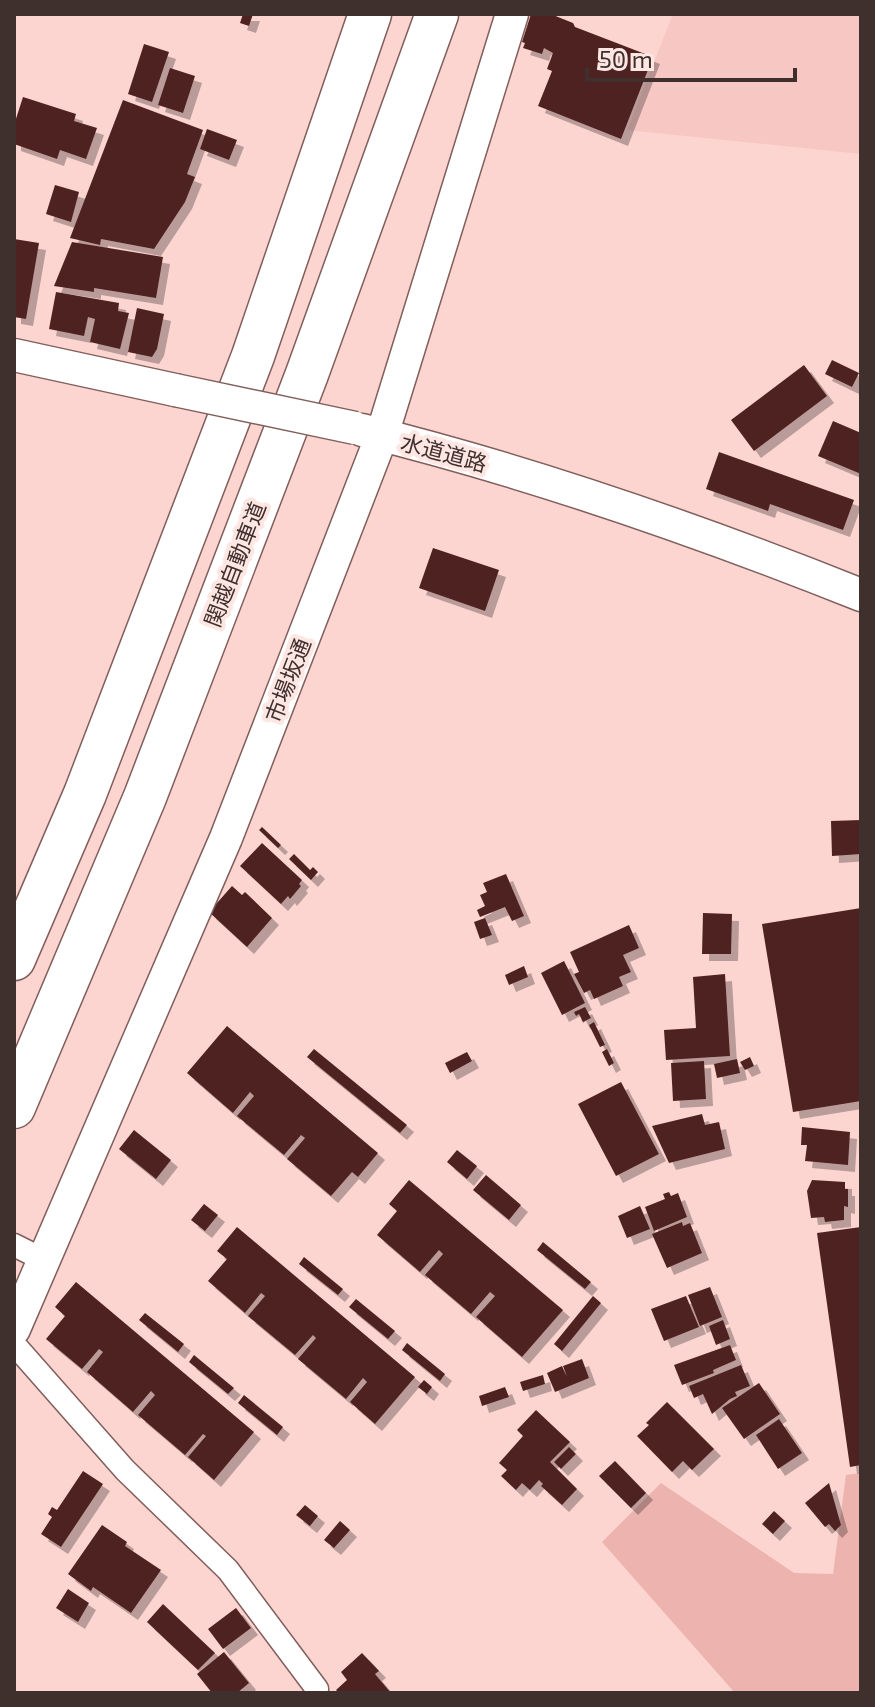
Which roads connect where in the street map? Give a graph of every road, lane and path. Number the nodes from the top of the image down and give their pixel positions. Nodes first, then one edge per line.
1 (370, 14) edge
2 (437, 14) edge
3 (512, 14) edge
4 (14, 355) edge
5 (368, 432) junction
6 (861, 595) edge
7 (14, 959) edge
8 (14, 1107) edge
9 (14, 1245) edge
10 (44, 1260) junction
11 (14, 1329) edge
12 (14, 1344) edge
13 (317, 1689) dead end

1 - 7 highway
2 - 8 highway, 関越自動車道
3 - 5 street, 市場坂通
4 - 5 street, 水道道路, bridge
5 - 6 street, 水道道路
5 - 10 street, 市場坂通
9 - 10 street
10 - 11 street, 市場坂通
12 - 13 street

